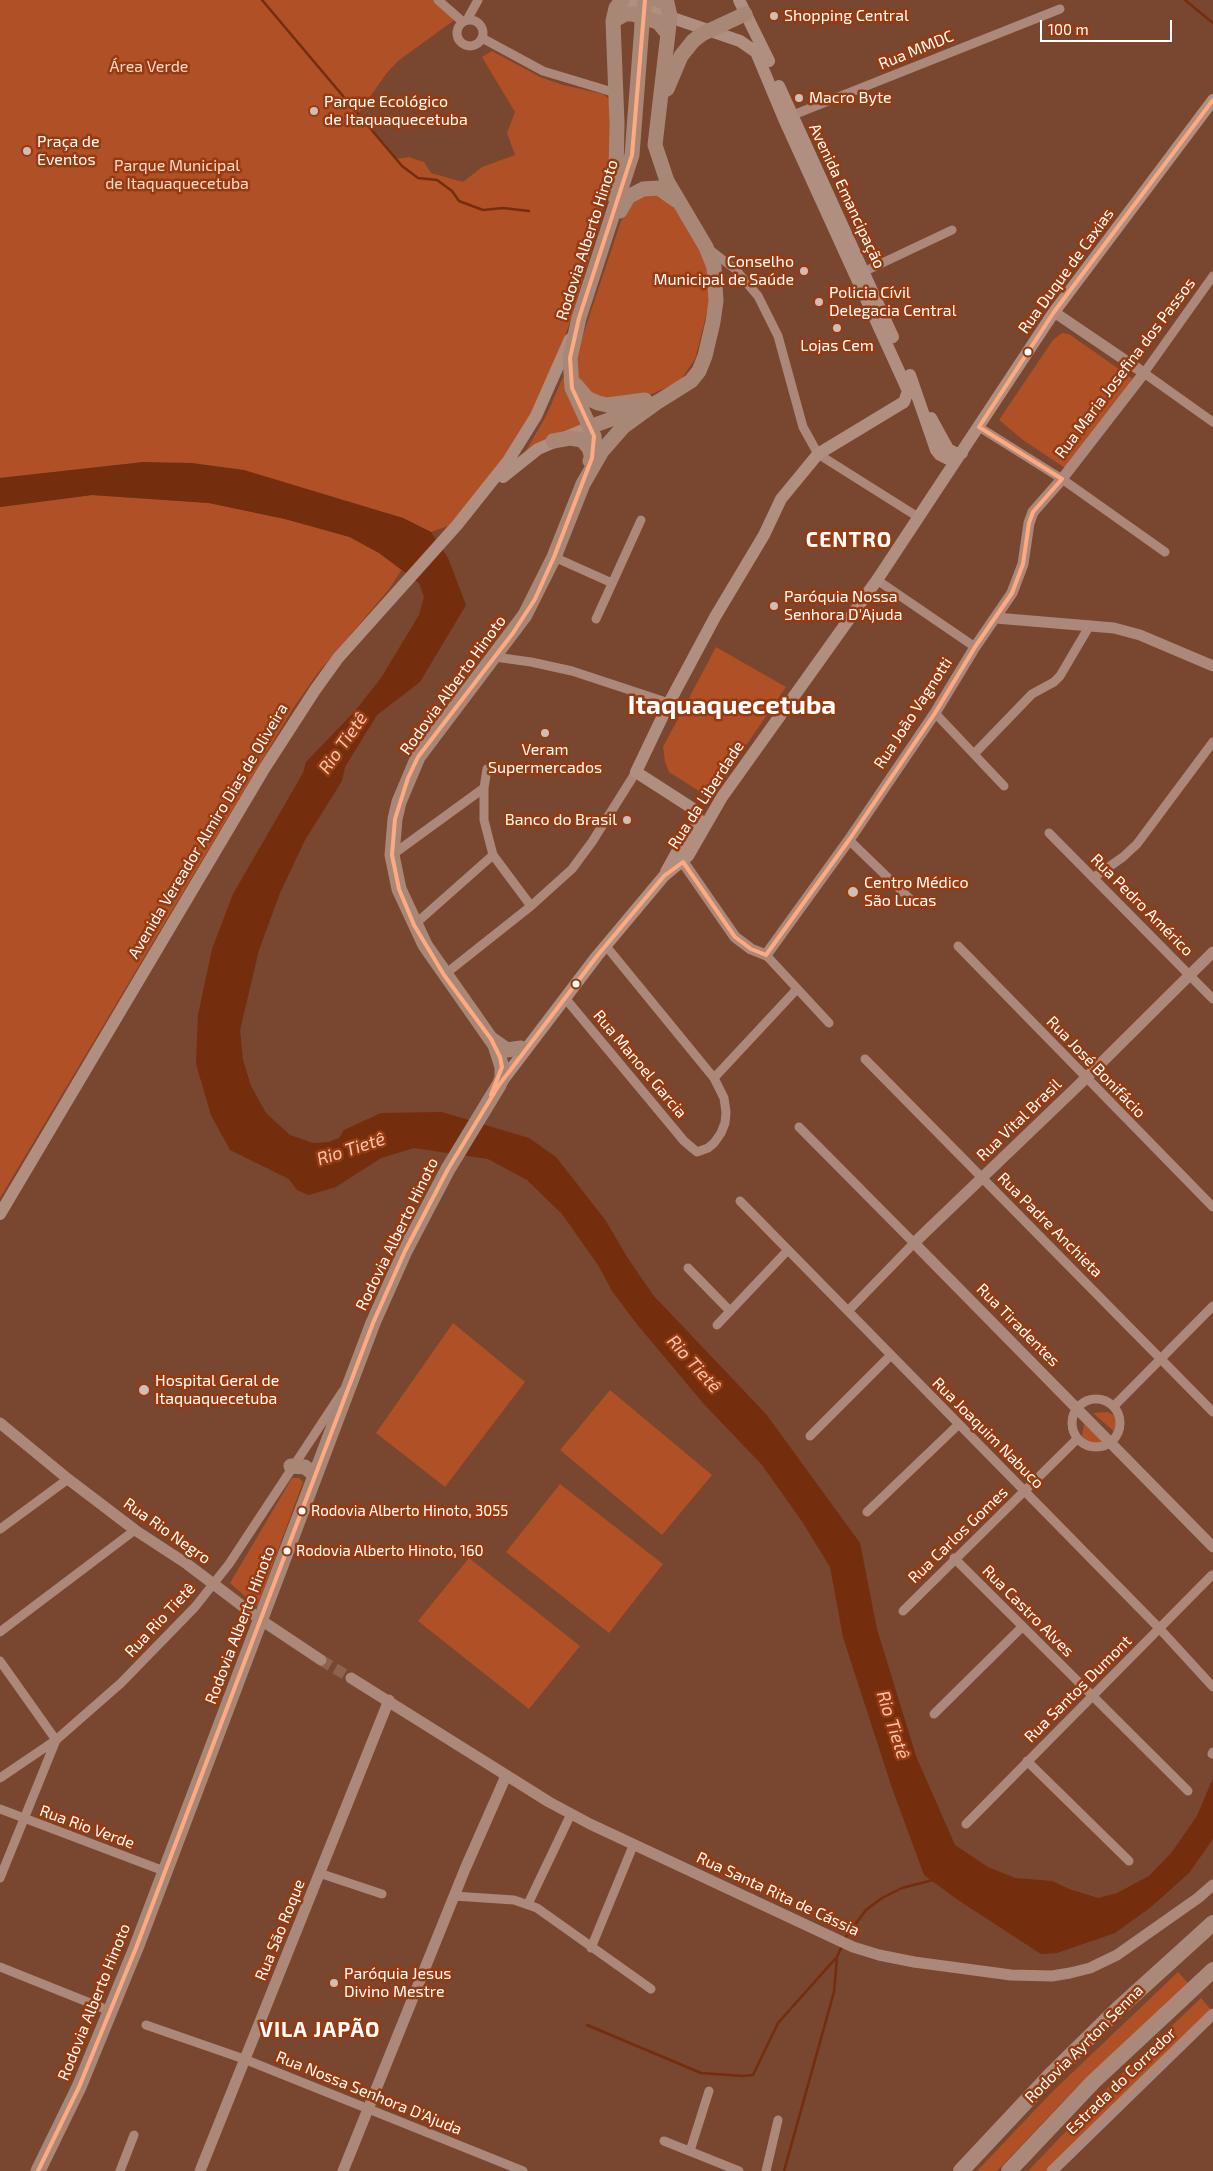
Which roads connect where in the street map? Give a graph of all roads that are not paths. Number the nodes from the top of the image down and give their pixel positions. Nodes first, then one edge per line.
1 (438, 0) edge
2 (478, 0) edge
3 (621, 0) edge
4 (645, 0) edge
5 (665, 6) edge
6 (742, 7) edge
7 (1060, 9) dead end
8 (612, 20) junction
9 (465, 21) junction
10 (710, 30) junction
11 (668, 34) junction
12 (482, 38) junction
13 (616, 93) junction
14 (1213, 100) edge
15 (660, 107) junction
16 (788, 117) junction
17 (678, 202) junction
18 (952, 230) dead end
19 (608, 231) junction
20 (706, 248) junction
21 (859, 274) junction
22 (1213, 276) edge
23 (1054, 312) junction
24 (579, 318) junction
25 (1144, 372) junction
26 (570, 375) junction
27 (676, 393) junction
28 (919, 397) junction
29 (904, 402) junction
30 (656, 404) junction
31 (1213, 422) edge
32 (592, 426) junction
33 (980, 427) junction
34 (930, 435) junction
35 (553, 440) junction
36 (962, 453) junction
37 (818, 454) junction
38 (592, 458) junction
39 (948, 459) junction
40 (946, 476) junction
41 (1062, 479) junction
42 (583, 484) junction
43 (484, 494) junction
44 (918, 517) junction
45 (641, 520) dead end
46 (1165, 552) dead end
47 (554, 557) junction
48 (877, 580) junction
49 (612, 583) junction
50 (996, 618) junction
51 (596, 619) dead end
52 (1090, 625) junction
53 (975, 647) junction
54 (495, 657) junction
55 (1213, 666) edge
56 (668, 704) junction
57 (935, 713) junction
58 (1213, 742) edge
59 (974, 754) junction
60 (488, 769) dead end
61 (636, 772) junction
62 (1004, 786) dead end
63 (484, 788) junction
64 (722, 797) junction
65 (695, 810) junction
66 (693, 831) junction
67 (1049, 833) dead end
68 (849, 840) junction
69 (392, 855) junction
70 (493, 855) junction
71 (683, 862) junction
72 (664, 876) junction
73 (1093, 878) junction
74 (911, 900) dead end
75 (531, 906) junction
76 (414, 925) junction
77 (606, 946) junction
78 (958, 946) dead end
79 (1213, 952) edge
80 (766, 955) junction
81 (1189, 975) junction
82 (444, 976) junction
83 (797, 989) junction
84 (565, 998) junction
85 (1213, 999) edge
86 (548, 1020) junction
87 (829, 1024) dead end
88 (491, 1039) junction
89 (521, 1048) junction
90 (865, 1058) dead end
91 (502, 1067) junction
92 (714, 1078) junction
93 (1086, 1078) junction
94 (499, 1085) junction
95 (488, 1102) junction
96 (799, 1127) dead end
97 (982, 1179) junction
98 (740, 1201) dead end
99 (1213, 1208) edge
100 (0, 1214) edge
101 (914, 1243) junction
102 (787, 1251) junction
103 (688, 1268) dead end
104 (1213, 1306) edge
105 (729, 1310) junction
106 (848, 1311) junction
107 (717, 1325) dead end
108 (891, 1355) junction
109 (1160, 1358) junction
110 (355, 1373) junction
111 (1114, 1406) junction
112 (1077, 1407) junction
113 (1213, 1412) edge
114 (959, 1424) junction
115 (1, 1425) edge
116 (810, 1436) dead end
117 (1077, 1439) junction
118 (1112, 1442) junction
119 (291, 1466) junction
120 (315, 1475) junction
121 (68, 1479) junction
122 (1025, 1491) junction
123 (867, 1512) dead end
124 (0, 1529) edge
125 (135, 1530) junction
126 (1213, 1547) edge
127 (954, 1558) junction
128 (1212, 1575) edge
129 (214, 1584) junction
130 (903, 1610) dead end
131 (261, 1620) junction
132 (1022, 1627) junction
133 (1159, 1628) junction
134 (0, 1632) edge
135 (321, 1660) tunnel mouth
136 (0, 1662) edge
137 (351, 1678) tunnel mouth
138 (1213, 1687) edge
139 (1092, 1695) junction
140 (390, 1700) junction
141 (934, 1714) dead end
142 (56, 1740) junction
143 (1027, 1761) junction
144 (506, 1776) junction
145 (0, 1778) edge
146 (1188, 1791) dead end
147 (0, 1810) edge
148 (571, 1814) junction
149 (23, 1820) junction
150 (966, 1824) dead end
151 (633, 1846) junction
152 (1129, 1861) dead end
153 (164, 1871) junction
154 (319, 1873) junction
155 (0, 1878) edge
156 (1213, 1885) edge
157 (382, 1894) dead end
158 (454, 1896) junction
159 (528, 1904) junction
160 (1213, 1923) edge
161 (591, 1948) junction
162 (0, 1967) edge
163 (1213, 1970) edge
164 (651, 1989) dead end
165 (110, 2011) junction
166 (1213, 2014) edge
167 (146, 2025) dead end
168 (244, 2059) junction
169 (709, 2090) dead end
170 (367, 2110) junction
171 (778, 2120) dead end
172 (134, 2135) dead end
173 (664, 2140) dead end
174 (690, 2151) junction
175 (38, 2171) edge
176 (120, 2171) edge
177 (200, 2171) edge
178 (343, 2171) edge
179 (523, 2171) edge
180 (739, 2171) edge
181 (766, 2171) edge
182 (961, 2171) edge
183 (1009, 2171) edge
184 (1052, 2171) edge

1 - 9 street
2 - 9 street
3 - 5 main road
3 - 8 main road
4 - 19 main road, Rodovia Alberto Hinoto, bridge
5 - 10 main road
5 - 11 main road
6 - 10 main road
6 - 16 main road, Avenida Emancipação
7 - 16 street, Rua MMDC
8 - 11 main road
8 - 13 main road
9 - 12 street
9 - 12 street
10 - 15 main road
10 - 16 main road, Avenida Emancipação
11 - 15 main road
12 - 13 street
13 - 19 main road
14 - 23 main road, Rua Duque de Caxias
15 - 17 main road
16 - 21 main road, Avenida Emancipação
17 - 19 main road
17 - 20 main road
18 - 21 street
19 - 24 main road, Rodovia Alberto Hinoto
20 - 27 main road
20 - 37 street
21 - 28 main road, Avenida Emancipação
21 - 29 main road, Avenida Emancipação
22 - 25 street, Rua Maria Josefina dos Passos
23 - 25 street
23 - 33 main road, Rua Duque de Caxias
24 - 26 main road, Rodovia Alberto Hinoto
24 - 43 main road, Avenida Vereador Almiro Dias de Oliveira
25 - 31 street
25 - 41 street, Rua Maria Josefina dos Passos
26 - 27 main road
26 - 32 main road, Rodovia Alberto Hinoto
27 - 30 main road
28 - 34 main road, Avenida Emancipação
28 - 36 main road
29 - 34 main road
29 - 37 main road
30 - 32 main road
30 - 42 main road, Rodovia Alberto Hinoto
32 - 35 main road, Avenida Vereador Almiro Dias de Oliveira
32 - 38 main road, Rodovia Alberto Hinoto
33 - 36 main road, Rua Duque de Caxias
33 - 41 street
34 - 39 main road, Avenida Emancipação
35 - 38 main road
35 - 43 main road, Avenida Vereador Almiro Dias de Oliveira
36 - 39 main road
36 - 40 main road, Rua Duque de Caxias
37 - 44 street
37 - 56 main road
38 - 42 main road, Rodovia Alberto Hinoto
39 - 40 main road
40 - 44 main road, Rua Duque de Caxias
41 - 46 street
41 - 50 street, Rua João Vagnotti
42 - 47 main road, Rodovia Alberto Hinoto
43 - 100 main road, Avenida Vereador Almiro Dias de Oliveira
44 - 48 main road, Rua Duque de Caxias
45 - 49 street
47 - 49 street
47 - 54 main road, Rodovia Alberto Hinoto
48 - 53 street
48 - 64 main road, Rua da Liberdade
49 - 51 street
50 - 52 street
50 - 53 street, Rua João Vagnotti
52 - 55 street
52 - 59 street
53 - 57 street, Rua João Vagnotti
54 - 56 street
54 - 69 main road, Rodovia Alberto Hinoto
56 - 61 main road
57 - 59 street
57 - 68 street, Rua João Vagnotti
58 - 73 street
59 - 62 street
60 - 63 street
61 - 65 main road
61 - 75 street
63 - 69 street
63 - 70 street
64 - 65 main road
64 - 71 main road, Rua da Liberdade
65 - 66 main road
66 - 71 main road
66 - 72 main road
67 - 73 street, Rua Pedro Américo
68 - 74 street
68 - 80 street, Rua João Vagnotti
69 - 76 main road, Rodovia Alberto Hinoto
70 - 75 street
70 - 76 street
71 - 72 main road, Rua da Liberdade
71 - 80 street
72 - 77 main road, Rua da Liberdade
73 - 81 street, Rua Pedro Américo
75 - 82 street
76 - 82 main road, Rodovia Alberto Hinoto
77 - 84 main road, Rua da Liberdade
77 - 92 street
78 - 93 street, Rua José Bonifácio
79 - 81 street, Rua Vital Brasil
80 - 83 street
81 - 85 street, Rua Pedro Américo
81 - 93 street, Rua Vital Brasil
82 - 88 main road, Rodovia Alberto Hinoto
83 - 87 street
83 - 92 street
84 - 86 main road, Rua da Liberdade
84 - 92 street, Rua Manoel Garcia
86 - 89 main road, Rua da Liberdade
86 - 94 main road, Rua da Liberdade
88 - 89 main road
88 - 91 main road, Rodovia Alberto Hinoto
89 - 91 main road, Rua da Liberdade
90 - 97 street, Rua Padre Anchieta
91 - 94 main road, Rodovia Alberto Hinoto
91 - 95 main road, Rodovia Alberto Hinoto
93 - 97 street, Rua Vital Brasil
93 - 99 street, Rua José Bonifácio
94 - 95 main road, Rodovia Alberto Hinoto
95 - 110 main road, Rodovia Alberto Hinoto
96 - 101 street, Rua Tiradentes
97 - 101 street, Rua Vital Brasil
97 - 109 street, Rua Padre Anchieta
98 - 102 street, Rua Joaquim Nabuco
101 - 106 street, Rua Vital Brasil
101 - 112 street, Rua Tiradentes
102 - 105 street
102 - 106 street, Rua Joaquim Nabuco
103 - 105 street
104 - 109 street
105 - 107 street
106 - 108 street, Rua Joaquim Nabuco
108 - 114 street, Rua Joaquim Nabuco
108 - 116 street
109 - 111 street
109 - 113 street, Rua Padre Anchieta
110 - 119 street, Rua Rio Tietê
110 - 120 main road, Rodovia Alberto Hinoto
111 - 112 street
111 - 118 street
112 - 117 street
112 - 118 street, Rua Tiradentes
114 - 122 street, Rua Joaquim Nabuco
114 - 123 street
115 - 121 street, Rua Rio Negro
117 - 118 street
117 - 122 street, Rua Carlos Gomes
118 - 126 street, Rua Tiradentes
119 - 120 main road
119 - 129 street, Rua Rio Tietê
120 - 131 main road, Rodovia Alberto Hinoto
121 - 124 street
121 - 125 street, Rua Rio Negro
122 - 127 street, Rua Carlos Gomes
122 - 133 street, Rua Joaquim Nabuco
125 - 129 street, Rua Rio Negro
125 - 134 street
127 - 130 street, Rua Carlos Gomes
127 - 132 street, Rua Castro Alves
128 - 133 street, Rua Santos Dumont
129 - 131 street, Rua Rio Negro
129 - 142 street, Rua Rio Tietê
131 - 135 street, Rua Rio Negro
131 - 153 main road, Rodovia Alberto Hinoto
132 - 139 street, Rua Castro Alves
132 - 141 street
133 - 138 street, Rua Joaquim Nabuco
133 - 139 street, Rua Santos Dumont
136 - 142 street
137 - 140 street, Rua Santa Rita de Cássia
139 - 143 street, Rua Santos Dumont
139 - 146 street, Rua Castro Alves
140 - 144 street, Rua Santa Rita de Cássia
140 - 154 street, Rua São Roque
142 - 145 street, Rua Rio Tietê
142 - 149 street
143 - 150 street, Rua Santos Dumont
143 - 152 street
144 - 148 street, Rua Santa Rita de Cássia
144 - 158 street
147 - 149 street, Rua Rio Verde
148 - 151 street, Rua Santa Rita de Cássia
148 - 159 street
149 - 153 street, Rua Rio Verde
149 - 155 street
151 - 156 street, Rua Santa Rita de Cássia
151 - 161 street
153 - 165 main road, Rodovia Alberto Hinoto
154 - 157 street
154 - 168 street, Rua São Roque
158 - 159 street
158 - 170 street
159 - 161 street
160 - 182 highway, Rodovia Ayrton Senna
161 - 164 street
162 - 165 street
163 - 183 highway, Rodovia Ayrton Senna
165 - 175 main road, Rodovia Alberto Hinoto
166 - 184 street, Estrada do Corredor
167 - 168 street, Rua Nossa Senhora D'Ajuda
168 - 170 street, Rua Nossa Senhora D'Ajuda
168 - 177 street, Rua São Roque
169 - 174 street
170 - 178 street
170 - 179 street, Rua Nossa Senhora D'Ajuda
171 - 181 street
172 - 176 street
173 - 174 street
174 - 180 street

